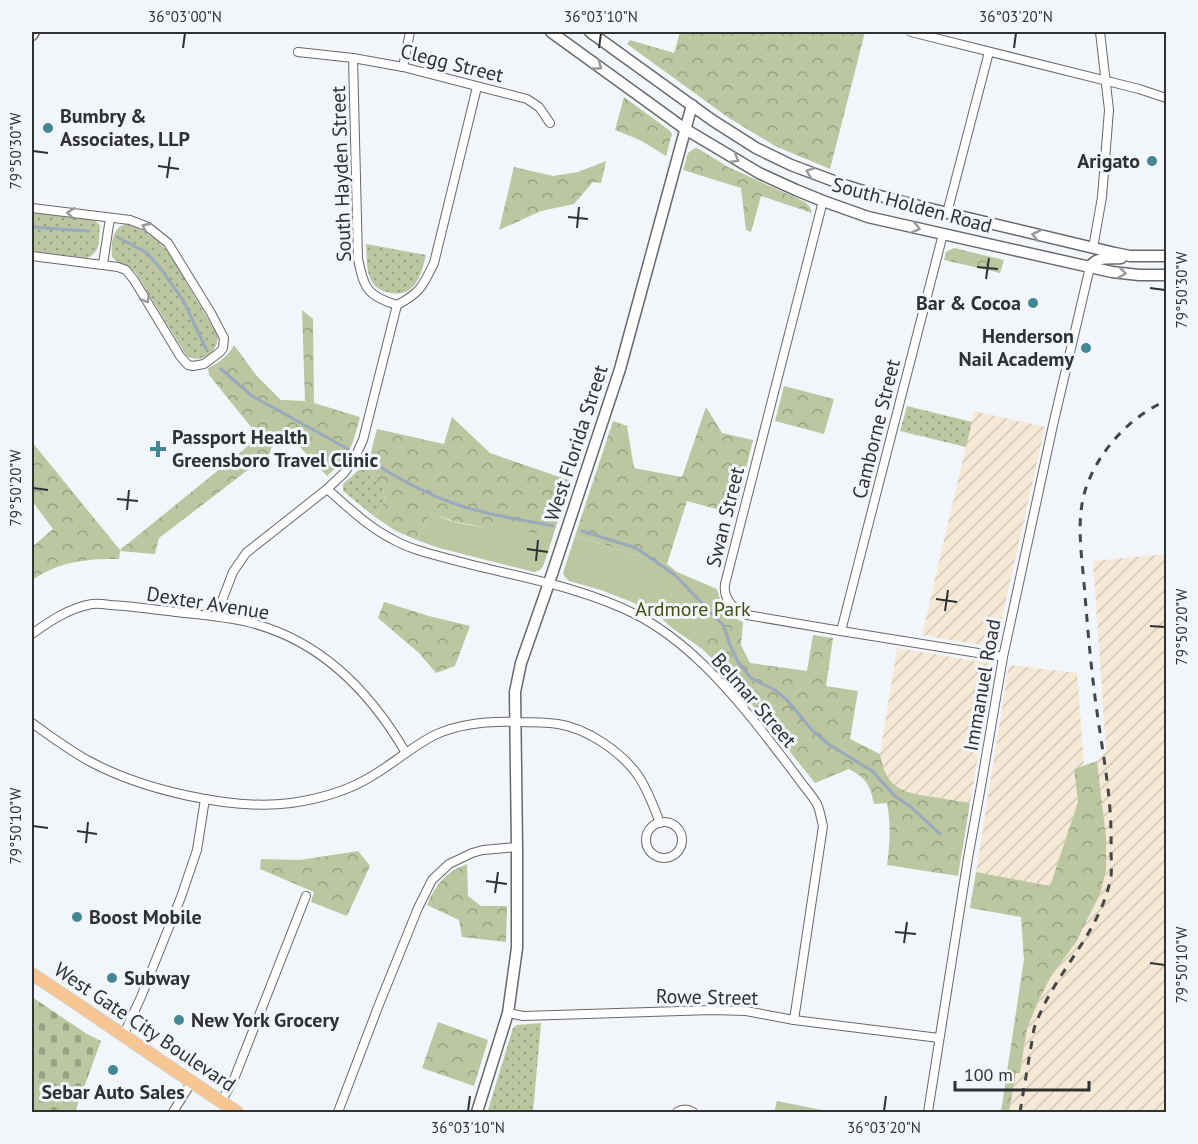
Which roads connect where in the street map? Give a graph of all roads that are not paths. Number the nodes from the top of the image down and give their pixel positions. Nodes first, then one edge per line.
1 (410, 32) edge
2 (551, 32) edge
3 (590, 32) edge
4 (911, 32) edge
5 (1100, 32) edge
6 (298, 52) dead end
7 (988, 52) junction
8 (353, 58) junction
9 (403, 67) junction
10 (1106, 81) junction
11 (477, 87) junction
12 (1167, 98) edge
13 (692, 105) junction
14 (550, 123) dead end
15 (685, 129) junction
16 (823, 201) junction
17 (32, 208) edge
18 (947, 213) junction
19 (110, 218) junction
20 (942, 234) junction
21 (1093, 248) junction
22 (32, 256) edge
23 (1130, 256) junction
24 (1167, 256) edge
25 (104, 264) junction
26 (1090, 267) junction
27 (1167, 275) edge
28 (397, 304) junction
29 (327, 489) junction
30 (549, 583) junction
31 (221, 617) junction
32 (841, 631) junction
33 (32, 634) edge
34 (1003, 657) junction
35 (516, 722) junction
36 (32, 723) edge
37 (406, 753) junction
38 (205, 799) junction
39 (660, 823) junction
40 (517, 847) junction
41 (306, 896) dead end
42 (32, 975) edge
43 (508, 1013) junction
44 (794, 1020) junction
45 (123, 1036) junction
46 (939, 1038) junction
47 (191, 1083) junction
48 (221, 1102) junction
49 (173, 1113) edge
50 (237, 1113) edge
51 (338, 1113) edge
52 (477, 1113) edge
53 (677, 1113) edge
54 (693, 1113) edge
55 (928, 1113) edge

1 - 9 street
2 -> 15 main road, South Holden Road
3 - 13 main road, South Holden Road
4 - 7 street
5 - 10 street
6 - 8 street, Clegg Street
7 - 10 street
7 - 18 street
8 - 9 street, Clegg Street
8 - 28 street, South Hayden Street
9 - 11 street, Clegg Street
10 - 12 street
10 - 21 street
11 - 14 street, Clegg Street
11 - 28 street
13 - 15 main road, West Florida Street
18 -> 13 main road, South Holden Road
15 -> 16 main road, South Holden Road
15 - 30 main road, West Florida Street
16 -> 20 main road, South Holden Road
16 - 32 street, Swan Street
19 -> 17 street
21 -> 18 main road, South Holden Road
19 - 25 street
25 -> 19 street
20 - 26 main road, South Holden Road
20 - 32 street, Camborne Street
21 - 23 main road, South Holden Road
22 - 25 street
23 - 24 main road, South Holden Road
23 - 26 main road
26 -> 27 main road, South Holden Road
26 - 34 street, Immanuel Road
28 - 29 street
29 - 30 street, Belmar Street
29 - 31 street
30 - 35 main road, West Florida Street
30 - 44 street, Belmar Street
31 - 33 street, Dexter Avenue
31 - 37 street, Dexter Avenue
32 - 34 street, Swan Street
34 - 46 street, Immanuel Road
35 - 37 street
35 - 39 street
35 - 40 main road, West Florida Street
36 - 38 street
37 - 38 street
38 - 45 street
39 - 39 street
40 - 43 main road, West Florida Street
40 - 51 street
41 - 48 street
42 - 45 main road, West Gate City Boulevard
43 - 44 street, Rowe Street
43 - 52 main road, West Florida Street
44 - 46 street, Rowe Street
45 - 47 main road, West Gate City Boulevard
46 - 55 street, Immanuel Road
47 - 48 main road, West Gate City Boulevard
47 - 49 street
48 - 50 main road, West Gate City Boulevard
53 - 54 street

